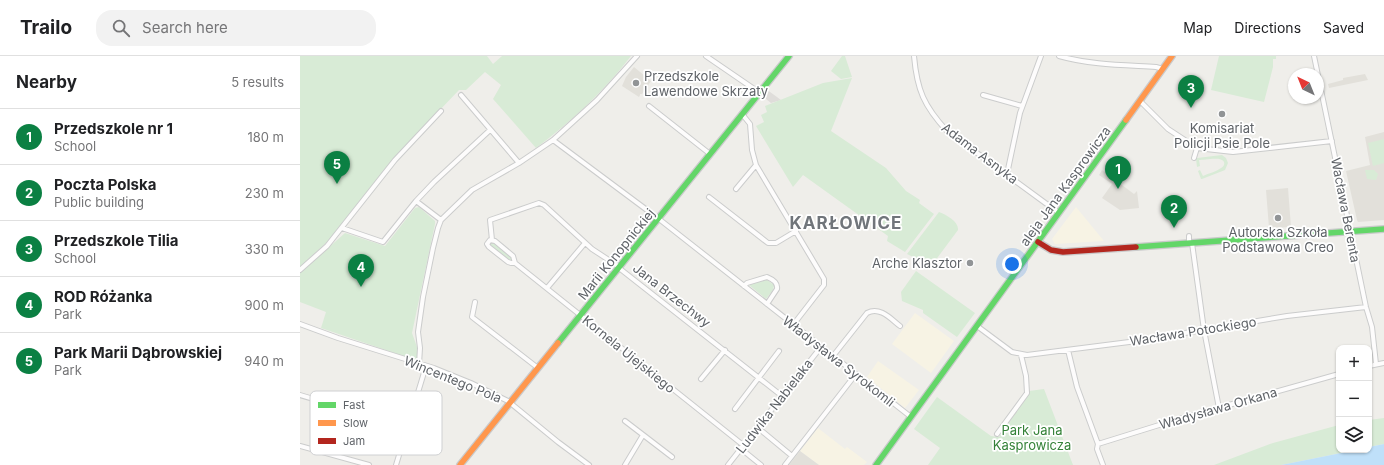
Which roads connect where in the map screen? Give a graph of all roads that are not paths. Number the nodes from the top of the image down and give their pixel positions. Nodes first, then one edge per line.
1 (637, 56) edge
2 (706, 56) edge
3 (789, 56) edge
4 (914, 56) edge
5 (1041, 56) edge
6 (1059, 56) edge
7 (1172, 56) edge
8 (1314, 56) edge
9 (1163, 69) junction
10 (760, 93) junction
11 (461, 95) dead end
12 (983, 95) dead end
13 (1140, 101) junction
14 (649, 106) dead end
15 (1022, 106) junction
16 (441, 111) dead end
17 (742, 114) junction
18 (490, 130) junction
19 (553, 140) junction
20 (1332, 141) junction
21 (1197, 148) junction
22 (710, 154) junction
23 (1194, 158) dead end
24 (520, 163) junction
25 (756, 164) junction
26 (1007, 174) junction
27 (736, 189) dead end
28 (709, 197) dead end
29 (416, 201) junction
30 (1059, 213) junction
31 (659, 219) junction
32 (441, 220) junction
33 (342, 228) junction
34 (1384, 229) edge
35 (796, 231) junction
36 (1351, 231) junction
37 (1189, 236) dead end
38 (492, 240) junction
39 (1038, 242) junction
40 (585, 243) junction
41 (1190, 243) junction
42 (515, 263) junction
43 (618, 267) junction
44 (300, 270) edge
45 (744, 286) junction
46 (547, 288) junction
47 (475, 302) dead end
48 (767, 304) junction
49 (1366, 307) junction
50 (581, 315) junction
51 (300, 324) edge
52 (793, 324) junction
53 (900, 326) dead end
54 (977, 326) junction
55 (1204, 330) junction
56 (821, 347) junction
57 (725, 350) junction
58 (1068, 350) junction
59 (780, 351) dead end
60 (1021, 355) junction
61 (833, 356) junction
62 (1384, 363) edge
63 (419, 364) junction
64 (1376, 364) junction
65 (1372, 365) edge
66 (426, 366) junction
67 (538, 368) junction
68 (856, 374) junction
69 (1336, 375) edge
70 (759, 377) junction
71 (701, 379) dead end
72 (418, 391) edge
73 (300, 395) edge
74 (782, 396) junction
75 (310, 398) edge
76 (510, 403) junction
77 (1219, 408) junction
78 (735, 409) dead end
79 (911, 417) junction
80 (625, 421) dead end
81 (757, 427) junction
82 (997, 434) dead end
83 (643, 435) junction
84 (1098, 444) junction
85 (300, 446) edge
86 (742, 446) junction
87 (310, 449) edge
88 (333, 455) edge
89 (399, 455) edge
90 (792, 456) junction
91 (672, 457) dead end
92 (369, 465) edge
93 (396, 465) edge
94 (460, 465) edge
95 (589, 465) edge
96 (625, 465) edge
97 (728, 465) edge
98 (761, 465) edge
99 (785, 465) edge
100 (876, 465) edge
101 (1104, 465) edge

1 - 19 street
2 - 10 street
3 - 10 street, Marii Konopnickiej
4 - 26 street, Adama Asnyka
5 - 15 street
6 - 9 street
7 - 9 street, aleja Jana Kasprowicza
8 - 20 street, Wacława Berenta
9 - 13 street, aleja Jana Kasprowicza
10 - 17 street, Marii Konopnickiej
11 - 18 street
12 - 15 street
13 - 21 street
13 - 30 street, aleja Jana Kasprowicza
14 - 22 street
15 - 26 street
16 - 33 street
17 - 22 street, Marii Konopnickiej
17 - 25 street
18 - 24 street
18 - 29 street
19 - 24 street
19 - 31 street, Władysława Syrokomli
20 - 21 street
20 - 36 street, Wacława Berenta
21 - 23 street
22 - 31 street, Marii Konopnickiej
24 - 32 street
25 - 27 street
25 - 35 street
26 - 30 street, Adama Asnyka
28 - 35 street
29 - 32 street
29 - 33 street
30 - 39 street, aleja Jana Kasprowicza
31 - 43 street, Marii Konopnickiej
31 - 45 street, Władysława Syrokomli
32 - 63 street
33 - 44 street
34 - 36 street
35 - 52 street
36 - 41 street
36 - 49 street, Wacława Berenta
37 - 41 street
38 - 40 street, Jana Brzechwy
38 - 42 street, Kornela Ujejskiego
38 - 42 street, Kornela Ujejskiego
39 - 41 street
39 - 54 street, aleja Jana Kasprowicza
40 - 43 street, Jana Brzechwy
40 - 46 street
41 - 55 street
42 - 46 street, Kornela Ujejskiego
43 - 50 street, Marii Konopnickiej
43 - 57 street, Jana Brzechwy
45 - 48 street, Władysława Syrokomli
45 - 48 street
46 - 50 street, Kornela Ujejskiego
47 - 67 street
48 - 52 street, Władysława Syrokomli
49 - 55 street, Wacława Potockiego
49 - 64 street, Wacława Berenta
50 - 67 street, Marii Konopnickiej
50 - 86 street, Kornela Ujejskiego
51 - 63 street, Wincentego Pola
52 - 56 street, Władysława Syrokomli
53 - 61 street
54 - 60 street
54 - 79 street, aleja Jana Kasprowicza
55 - 58 street, Wacława Potockiego
55 - 77 street
56 - 61 street, Władysława Syrokomli
56 - 74 street, Ludwika Nabielaka
57 - 70 street, Jana Brzechwy
57 - 71 street
58 - 60 street, Wacława Potockiego
58 - 84 street
59 - 70 street
60 - 82 street
61 - 68 street, Władysława Syrokomli
62 - 64 street
63 - 66 street, Wincentego Pola
64 - 65 street
66 - 72 street
66 - 76 street, Wincentego Pola
67 - 76 street, Marii Konopnickiej
68 - 79 street, Władysława Syrokomli
68 - 90 street
69 - 77 street, Władysława Orkana
70 - 74 street, Jana Brzechwy
70 - 78 street
73 - 75 street
74 - 81 street, Ludwika Nabielaka
76 - 94 street, Marii Konopnickiej
76 - 95 street, Wincentego Pola
77 - 84 street, Władysława Orkana
79 - 100 street, aleja Jana Kasprowicza
80 - 83 street
81 - 86 street, Ludwika Nabielaka
81 - 90 street
83 - 91 street
83 - 96 street
84 - 101 street
85 - 87 street
86 - 97 street, Ludwika Nabielaka
86 - 98 street, Kornela Ujejskiego
88 - 92 street
89 - 93 street
90 - 99 street

